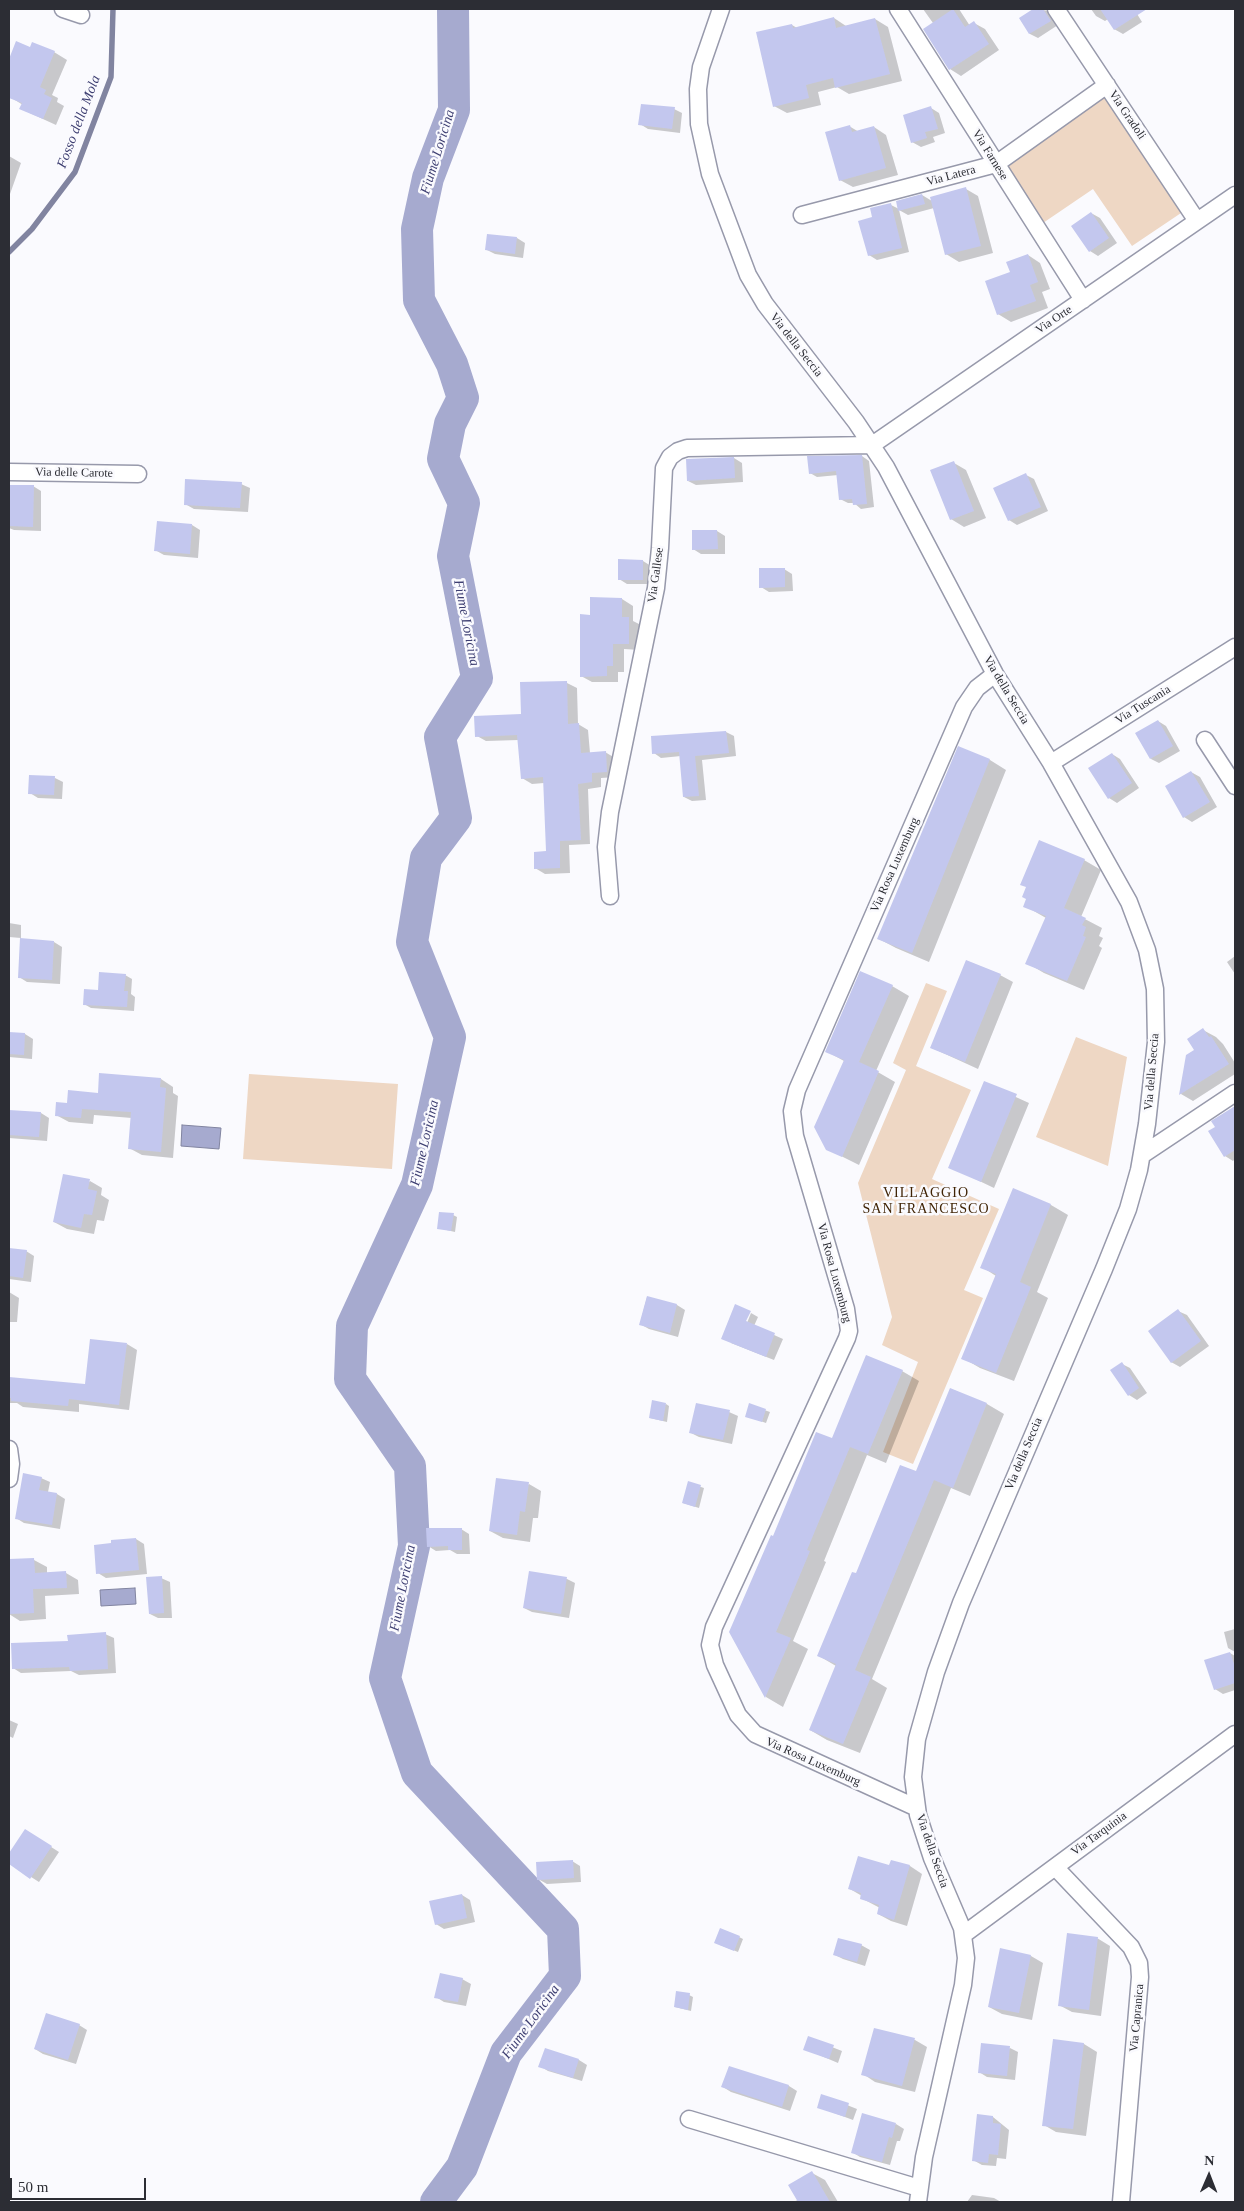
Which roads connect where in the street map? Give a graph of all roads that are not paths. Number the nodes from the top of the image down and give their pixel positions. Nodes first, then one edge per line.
1 (63, 9) edge
2 (721, 9) edge
3 (898, 9) edge
4 (1056, 9) edge
5 (82, 15) dead end
6 (1107, 85) junction
7 (996, 164) junction
8 (1235, 195) edge
9 (802, 215) dead end
10 (1197, 221) junction
11 (1083, 300) junction
12 (872, 445) junction
13 (9, 472) edge
14 (138, 474) dead end
15 (1235, 647) edge
16 (995, 674) junction
17 (1204, 740) dead end
18 (1050, 763) junction
19 (1235, 786) edge
20 (610, 896) dead end
21 (1235, 1094) edge
22 (1142, 1155) junction
23 (9, 1449) edge
24 (9, 1478) edge
25 (1235, 1734) edge
26 (917, 1808) junction
27 (1055, 1867) junction
28 (963, 1935) junction
29 (689, 2119) dead end
30 (919, 2195) edge
31 (1120, 2202) edge

1 - 5 street
2 - 12 street, Via della Seccia
3 - 7 street, Via Farnese
4 - 6 street, Via Gradoli
6 - 7 street, Via Latera
6 - 10 street, Via Gradoli
7 - 9 street, Via Latera
7 - 11 street, Via Farnese
8 - 10 street, Via Orte
10 - 11 street, Via Orte
11 - 12 street, Via Orte
12 - 16 street, Via della Seccia
12 - 20 street, Via Gallese
13 - 14 street, Via delle Carote
15 - 18 street, Via Tuscania
16 - 18 street, Via della Seccia
16 - 26 street, Via Rosa Luxemburg
17 - 19 street
18 - 22 street, Via della Seccia
21 - 22 street
22 - 26 street, Via della Seccia
23 - 24 street
25 - 27 street, Via Tarquinia
26 - 28 street, Via della Seccia
27 - 28 street, Via Tarquinia
27 - 31 street, Via Capranica
28 - 30 street, Via della Seccia
29 - 30 street

